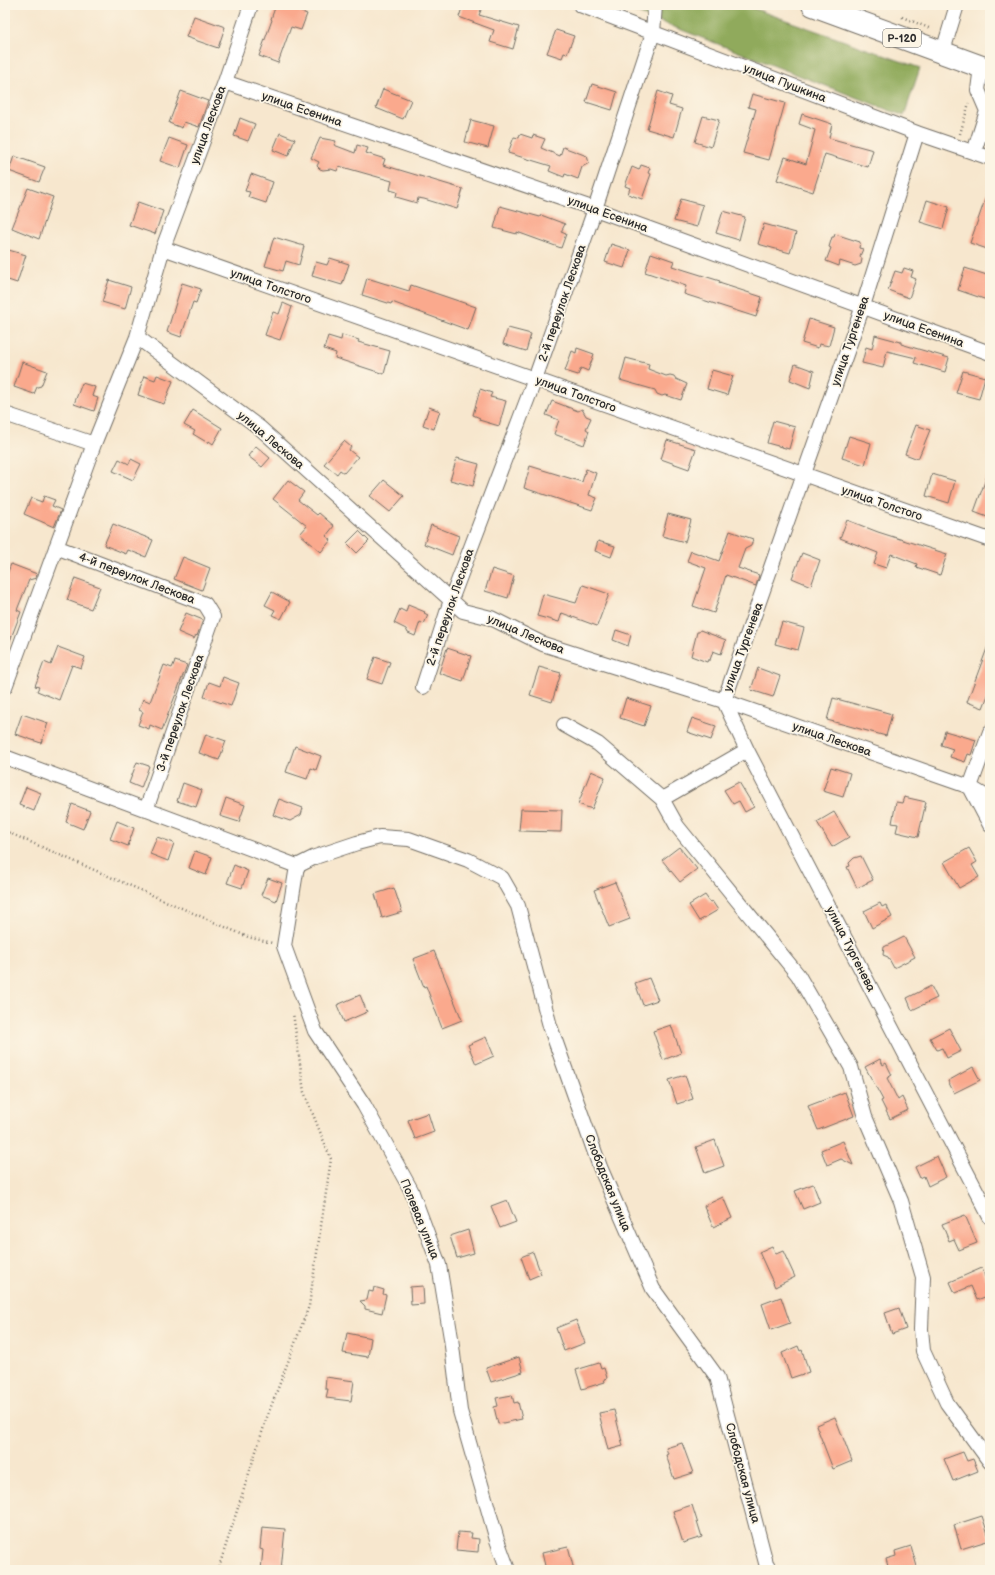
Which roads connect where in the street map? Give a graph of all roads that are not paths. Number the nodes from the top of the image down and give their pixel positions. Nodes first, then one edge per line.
1 (251, 5) edge
2 (580, 5) edge
3 (655, 5) edge
4 (813, 5) edge
5 (957, 5) edge
6 (653, 33) junction
7 (942, 54) junction
8 (986, 68) edge
9 (225, 82) junction
10 (988, 110) edge
11 (917, 133) junction
12 (974, 152) junction
13 (990, 158) edge
14 (595, 209) junction
15 (163, 248) junction
16 (862, 306) junction
17 (137, 337) junction
18 (990, 352) edge
19 (535, 379) junction
20 (5, 414) edge
21 (94, 444) junction
22 (804, 476) junction
23 (990, 540) edge
24 (56, 547) junction
25 (451, 600) junction
26 (213, 617) joint
27 (5, 687) edge
28 (423, 687) dead end
29 (724, 701) junction
30 (564, 725) dead end
31 (990, 732) edge
32 (747, 750) junction
33 (5, 757) edge
34 (970, 787) junction
35 (662, 798) junction
36 (990, 799) edge
37 (146, 810) junction
38 (990, 825) edge
39 (297, 866) junction
40 (990, 1217) edge
41 (990, 1462) edge
42 (508, 1570) edge
43 (770, 1570) edge

1 - 9 street, улица Лескова
2 - 6 street, улица Пушкина
3 - 6 street, 2-й переулок Лескова
4 - 7 main road, Р-120
5 - 7 street
6 - 11 street, улица Пушкина
6 - 14 street, 2-й переулок Лескова
7 - 8 main road, Р-120
8 - 10 street
9 - 14 street, улица Есенина
9 - 15 street, улица Лескова
10 - 12 street
11 - 12 street, улица Пушкина
11 - 16 street, улица Тургенева
12 - 13 street, улица Пушкина
14 - 16 street, улица Есенина
14 - 19 street, 2-й переулок Лескова
15 - 17 street, улица Лескова
15 - 19 street, улица Толстого
16 - 18 street, улица Есенина
16 - 22 street, улица Тургенева
17 - 21 street, улица Лескова
17 - 25 street, улица Лескова
19 - 22 street, улица Толстого
19 - 25 street, 2-й переулок Лескова
20 - 21 street
21 - 24 street, улица Лескова
22 - 23 street, улица Толстого
22 - 29 street, улица Тургенева
24 - 26 street, 4-й переулок Лескова
24 - 27 street, улица Лескова
25 - 28 street, 2-й переулок Лескова
25 - 29 street, улица Лескова
26 - 37 street, 3-й переулок Лескова
29 - 32 street, улица Тургенева
29 - 34 street, улица Лескова
30 - 35 street
31 - 34 street
32 - 35 street
32 - 40 street, улица Тургенева
33 - 37 street
34 - 36 street, улица Лескова
34 - 38 street
35 - 41 street
37 - 39 street
39 - 42 street, Полевая улица
39 - 43 street, Слободская улица

